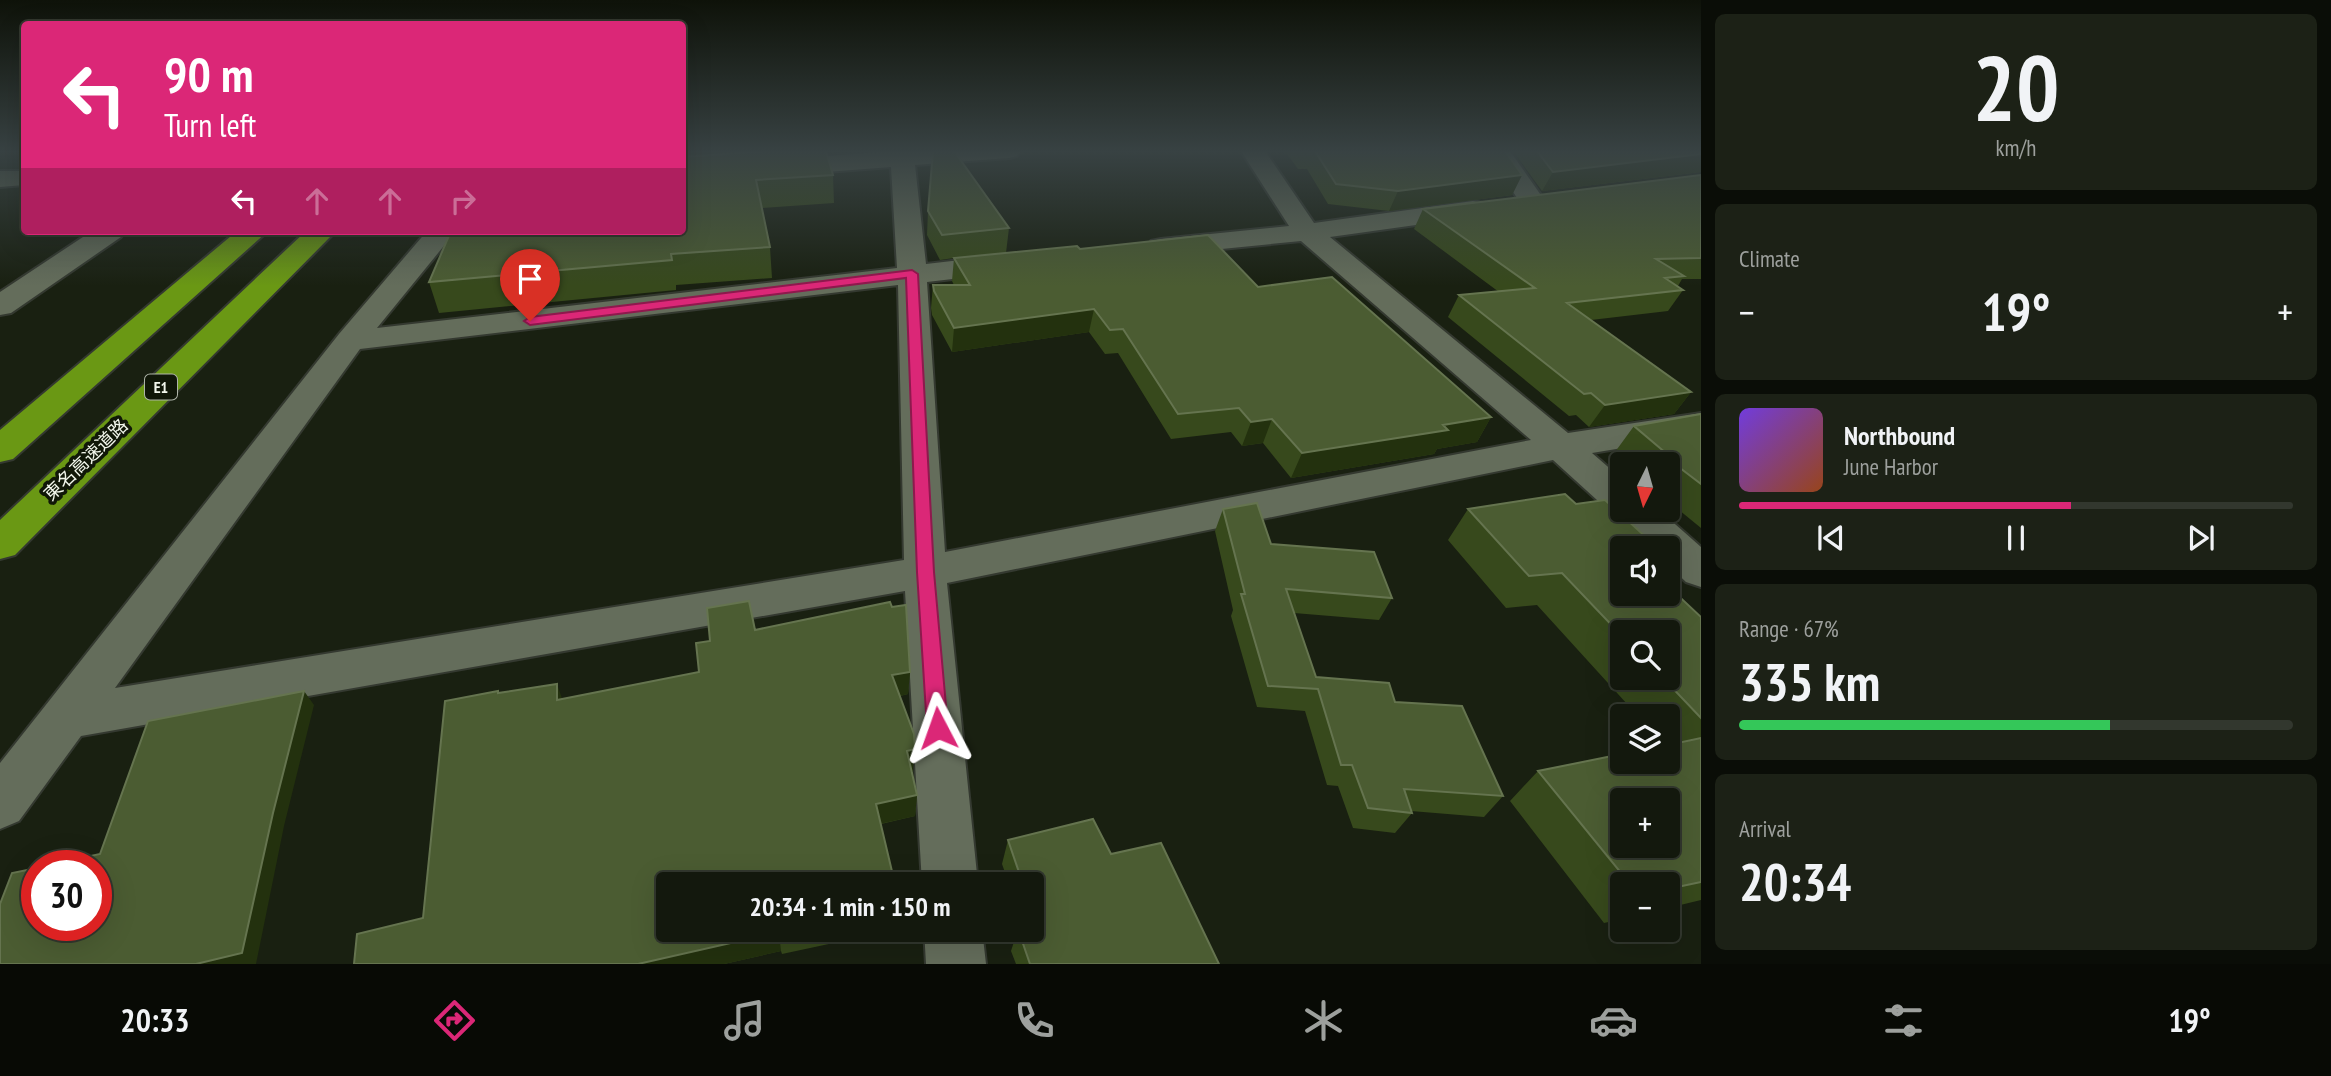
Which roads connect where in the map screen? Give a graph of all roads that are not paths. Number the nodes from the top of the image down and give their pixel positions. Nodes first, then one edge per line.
1 (905, 196) edge
2 (1283, 196) edge
3 (1518, 196) edge
4 (1307, 232) junction
5 (105, 235) edge
6 (249, 235) edge
7 (318, 235) edge
8 (439, 235) edge
9 (1130, 251) edge
10 (1035, 261) edge
11 (47, 274) junction
12 (912, 274) junction
13 (0, 277) edge
14 (0, 306) edge
15 (350, 341) junction
16 (1701, 424) edge
17 (1561, 446) junction
18 (0, 450) edge
19 (1610, 489) edge
20 (1646, 522) edge
21 (0, 544) edge
22 (1701, 571) edge
23 (925, 572) junction
24 (66, 717) junction
25 (0, 804) edge
26 (949, 872) edge
27 (954, 942) edge
28 (956, 964) edge

1 - 12 street
2 - 4 street
3 - 4 street
4 - 9 street
4 - 17 street
5 - 11 street
6 - 18 highway
7 - 21 highway, 東名高速道路 / E1
8 - 15 street
10 - 12 street
11 - 13 street
11 - 14 street
12 - 15 street
12 - 23 street
15 - 24 street
16 - 17 street
17 - 19 street
17 - 23 street
20 - 22 street
23 - 24 street
23 - 26 street
24 - 25 street
27 - 28 street

